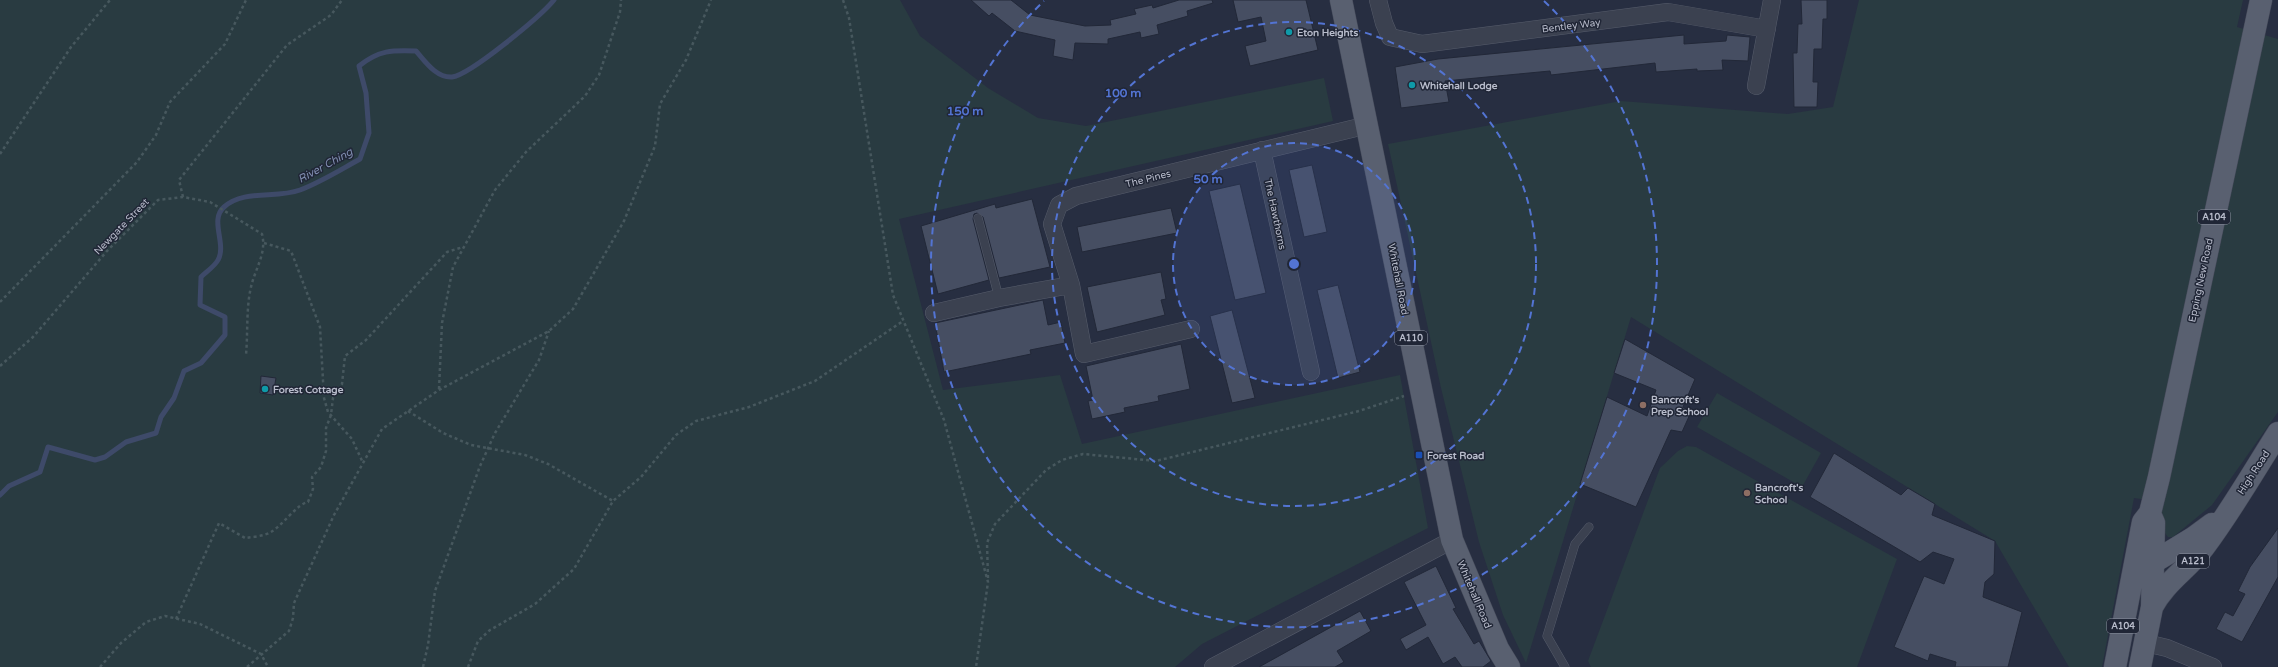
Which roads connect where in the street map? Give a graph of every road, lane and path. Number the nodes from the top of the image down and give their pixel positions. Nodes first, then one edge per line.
1 (110, 0) edge
2 (246, 0) edge
3 (342, 0) edge
4 (621, 0) edge
5 (711, 0) edge
6 (843, 0) edge
7 (1341, 0) edge
8 (1378, 0) edge
9 (1772, 0) edge
10 (2261, 0) edge
11 (1767, 29) junction
12 (1756, 86) dead end
13 (1368, 125) junction
14 (1262, 150) junction
15 (0, 154) edge
16 (183, 197) junction
17 (978, 218) dead end
18 (264, 243) junction
19 (463, 247) junction
20 (1071, 285) junction
21 (999, 298) junction
22 (0, 302) edge
23 (934, 313) dead end
24 (904, 321) junction
25 (1191, 329) dead end
26 (549, 331) junction
27 (246, 355) dead end
28 (0, 366) edge
29 (1311, 372) dead end
30 (439, 390) junction
31 (1421, 390) junction
32 (408, 411) junction
33 (331, 415) junction
34 (2278, 433) edge
35 (488, 448) junction
36 (363, 463) junction
37 (613, 501) junction
38 (2229, 510) junction
39 (2150, 513) junction
40 (1589, 527) dead end
41 (1452, 540) junction
42 (2155, 561) junction
43 (988, 582) junction
44 (2132, 585) junction
45 (2152, 607) junction
46 (176, 619) junction
47 (2146, 643) junction
48 (261, 654) junction
49 (100, 667) edge
50 (247, 667) edge
51 (268, 667) edge
52 (423, 667) edge
53 (468, 667) edge
54 (976, 667) edge
55 (1214, 667) edge
56 (1509, 667) edge
57 (1564, 667) edge
58 (2115, 667) edge
59 (2140, 667) edge
60 (2213, 667) edge

1 - 15 path
2 - 22 path
3 - 16 path
4 - 19 path
5 - 26 path
6 - 24 path
7 - 13 main road, Whitehall Road / A110
8 - 11 street, Bentley Way
9 - 11 street
10 - 39 main road, Epping New Road / A104
11 - 12 street
13 - 14 street, The Pines
13 - 31 main road, Whitehall Road / A110
14 - 20 street, The Pines
14 - 29 street, The Hawthorns
16 - 18 path, Newgate Street
16 - 28 path, Newgate Street
17 - 21 lane
18 - 27 path
18 - 33 path
19 - 30 path
19 - 33 path
20 - 21 street
20 - 25 street, The Pines
21 - 23 street
24 - 37 path
24 - 43 path
26 - 30 path
26 - 35 path
30 - 32 path
31 - 41 main road, Whitehall Road / A110
31 - 43 path
32 - 35 path
32 - 36 path
33 - 36 path
33 - 46 path
34 - 38 main road, High Road / A121
35 - 37 path
35 - 52 path
36 - 48 path
37 - 53 path
38 - 42 main road, High Road / A121
38 - 45 main road, High Road / A121
39 - 42 main road, Epping New Road / A104
39 - 44 main road, Epping New Road / A104
40 - 57 lane
41 - 55 street
41 - 56 main road, Whitehall Road / A110
42 - 44 main road, High Road / A121
42 - 45 main road, Epping New Road / A104
43 - 54 path
44 - 58 main road, A104
45 - 47 main road, A104
46 - 48 path
46 - 49 path
47 - 59 main road, A104
47 - 60 street
48 - 50 path
48 - 51 path

